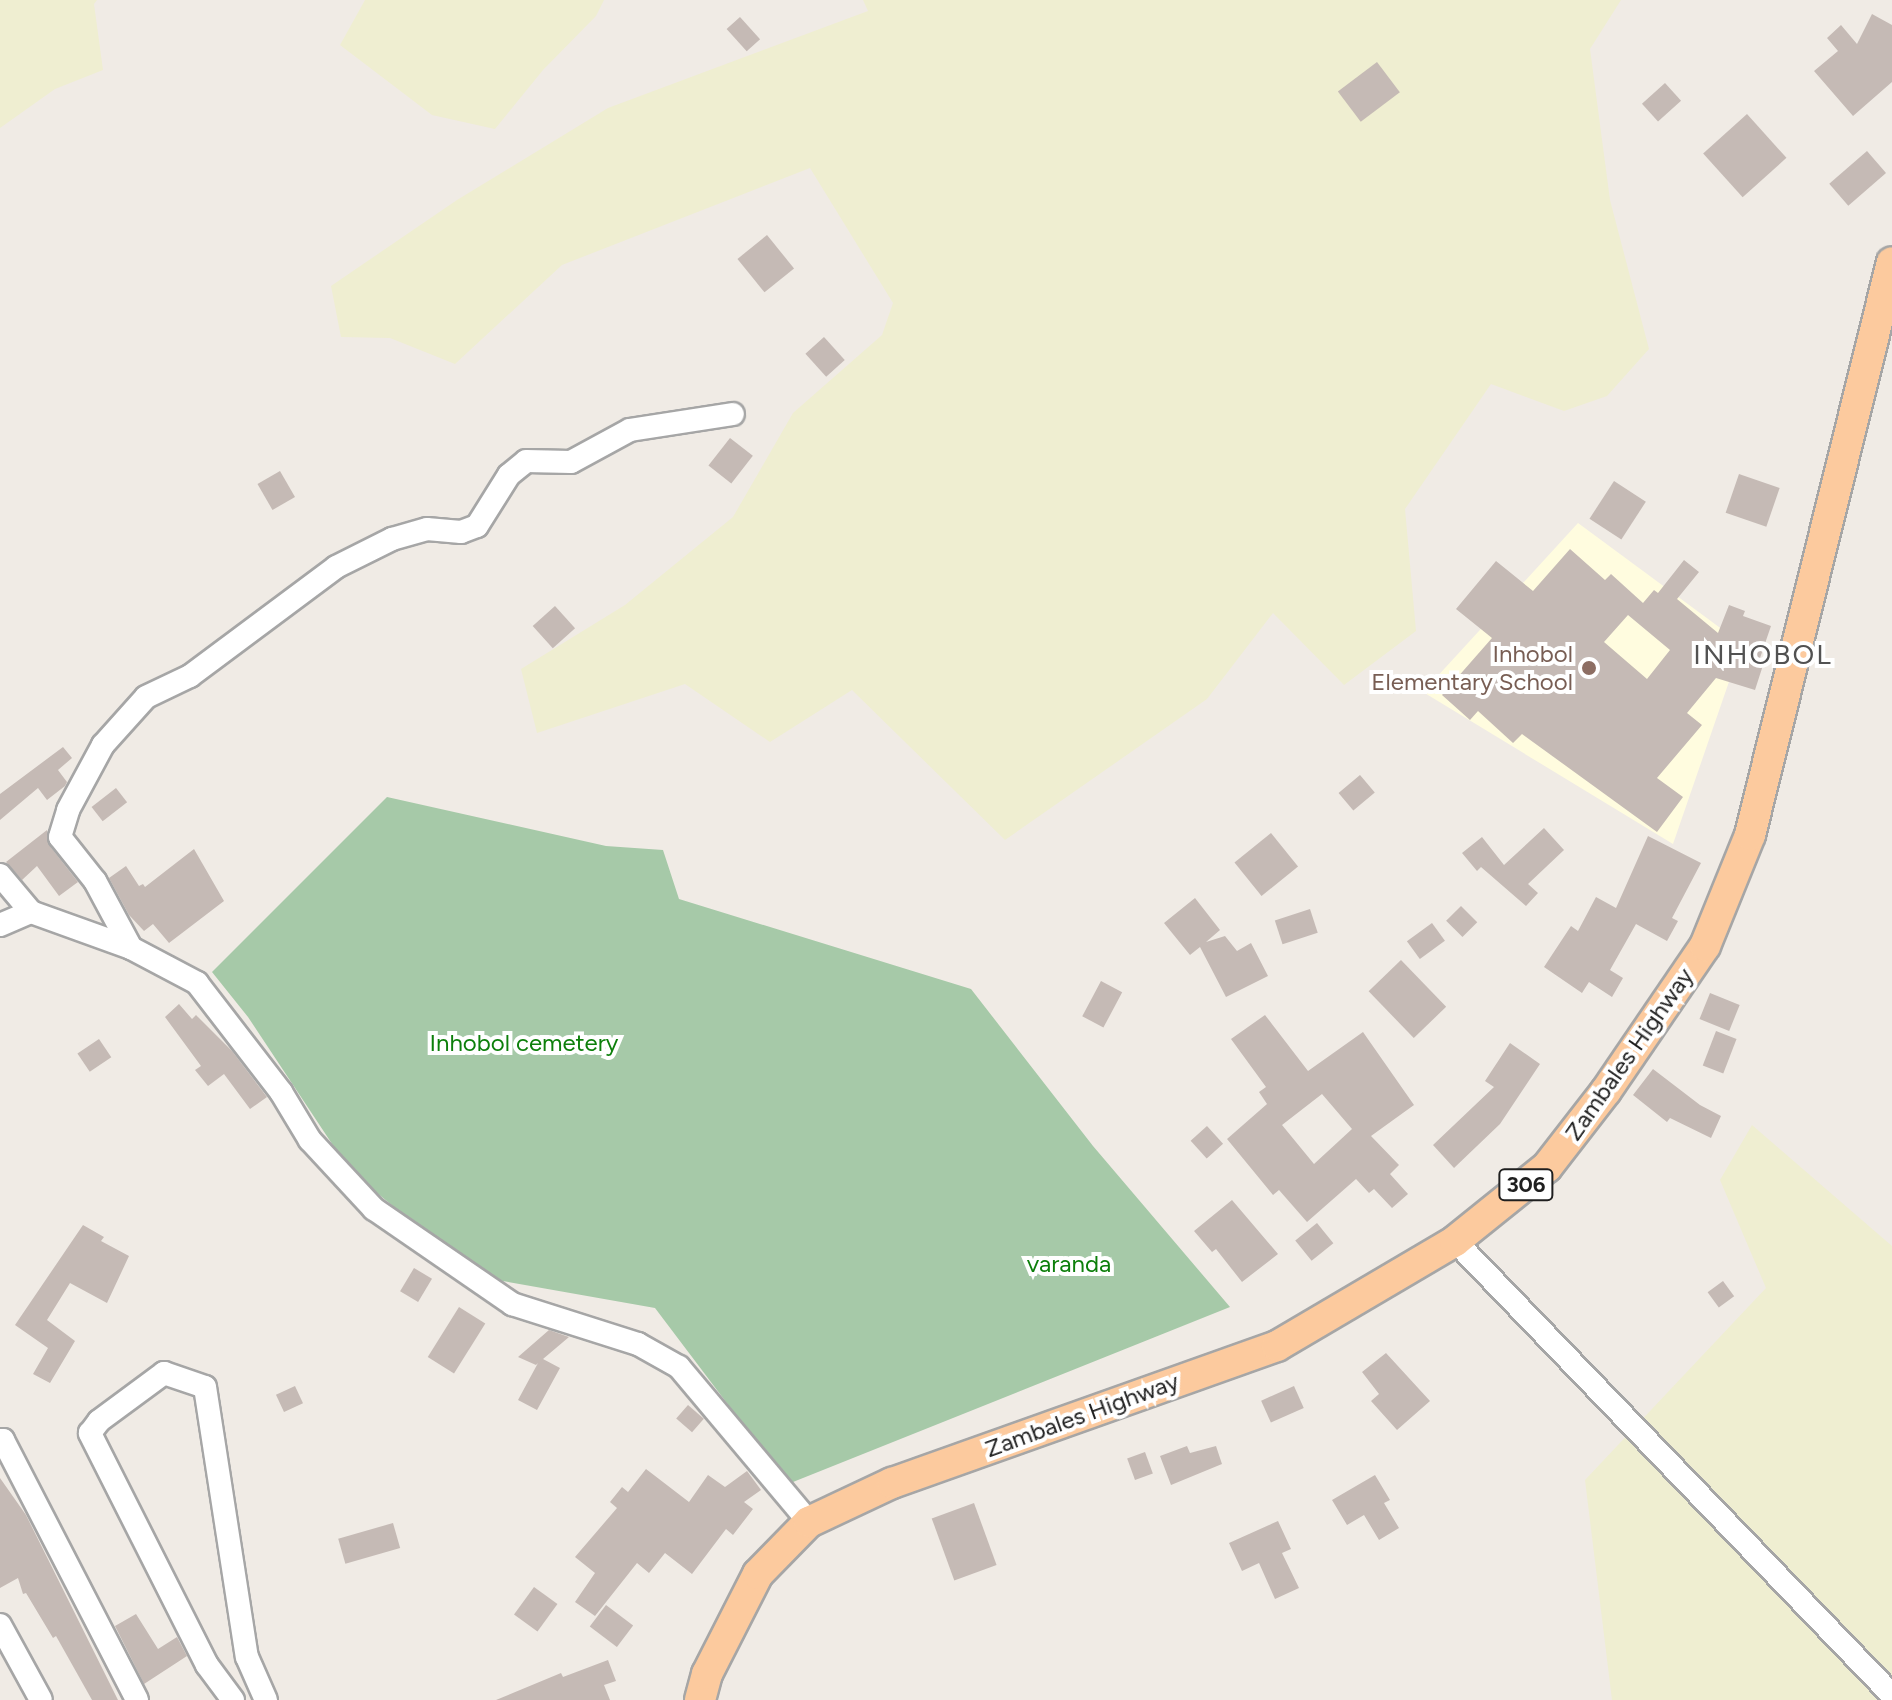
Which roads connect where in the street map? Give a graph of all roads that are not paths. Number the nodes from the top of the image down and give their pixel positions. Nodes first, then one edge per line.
1 (1892, 262) edge
2 (733, 414) dead end
3 (0, 875) edge
4 (31, 912) junction
5 (0, 925) edge
6 (131, 948) junction
7 (1455, 1241) junction
8 (0, 1440) edge
9 (809, 1522) junction
10 (0, 1625) edge
11 (1892, 1695) edge
12 (41, 1700) edge
13 (137, 1700) edge
14 (233, 1700) edge
15 (266, 1700) edge
16 (700, 1700) edge

1 - 7 main road, Zambales Highway / 306
2 - 6 street
3 - 4 street
4 - 5 street
4 - 6 street
6 - 9 street
7 - 9 main road, Zambales Highway / 306
7 - 11 street
8 - 13 street
9 - 16 main road, Zambales Highway / 306
10 - 12 street
14 - 15 street

